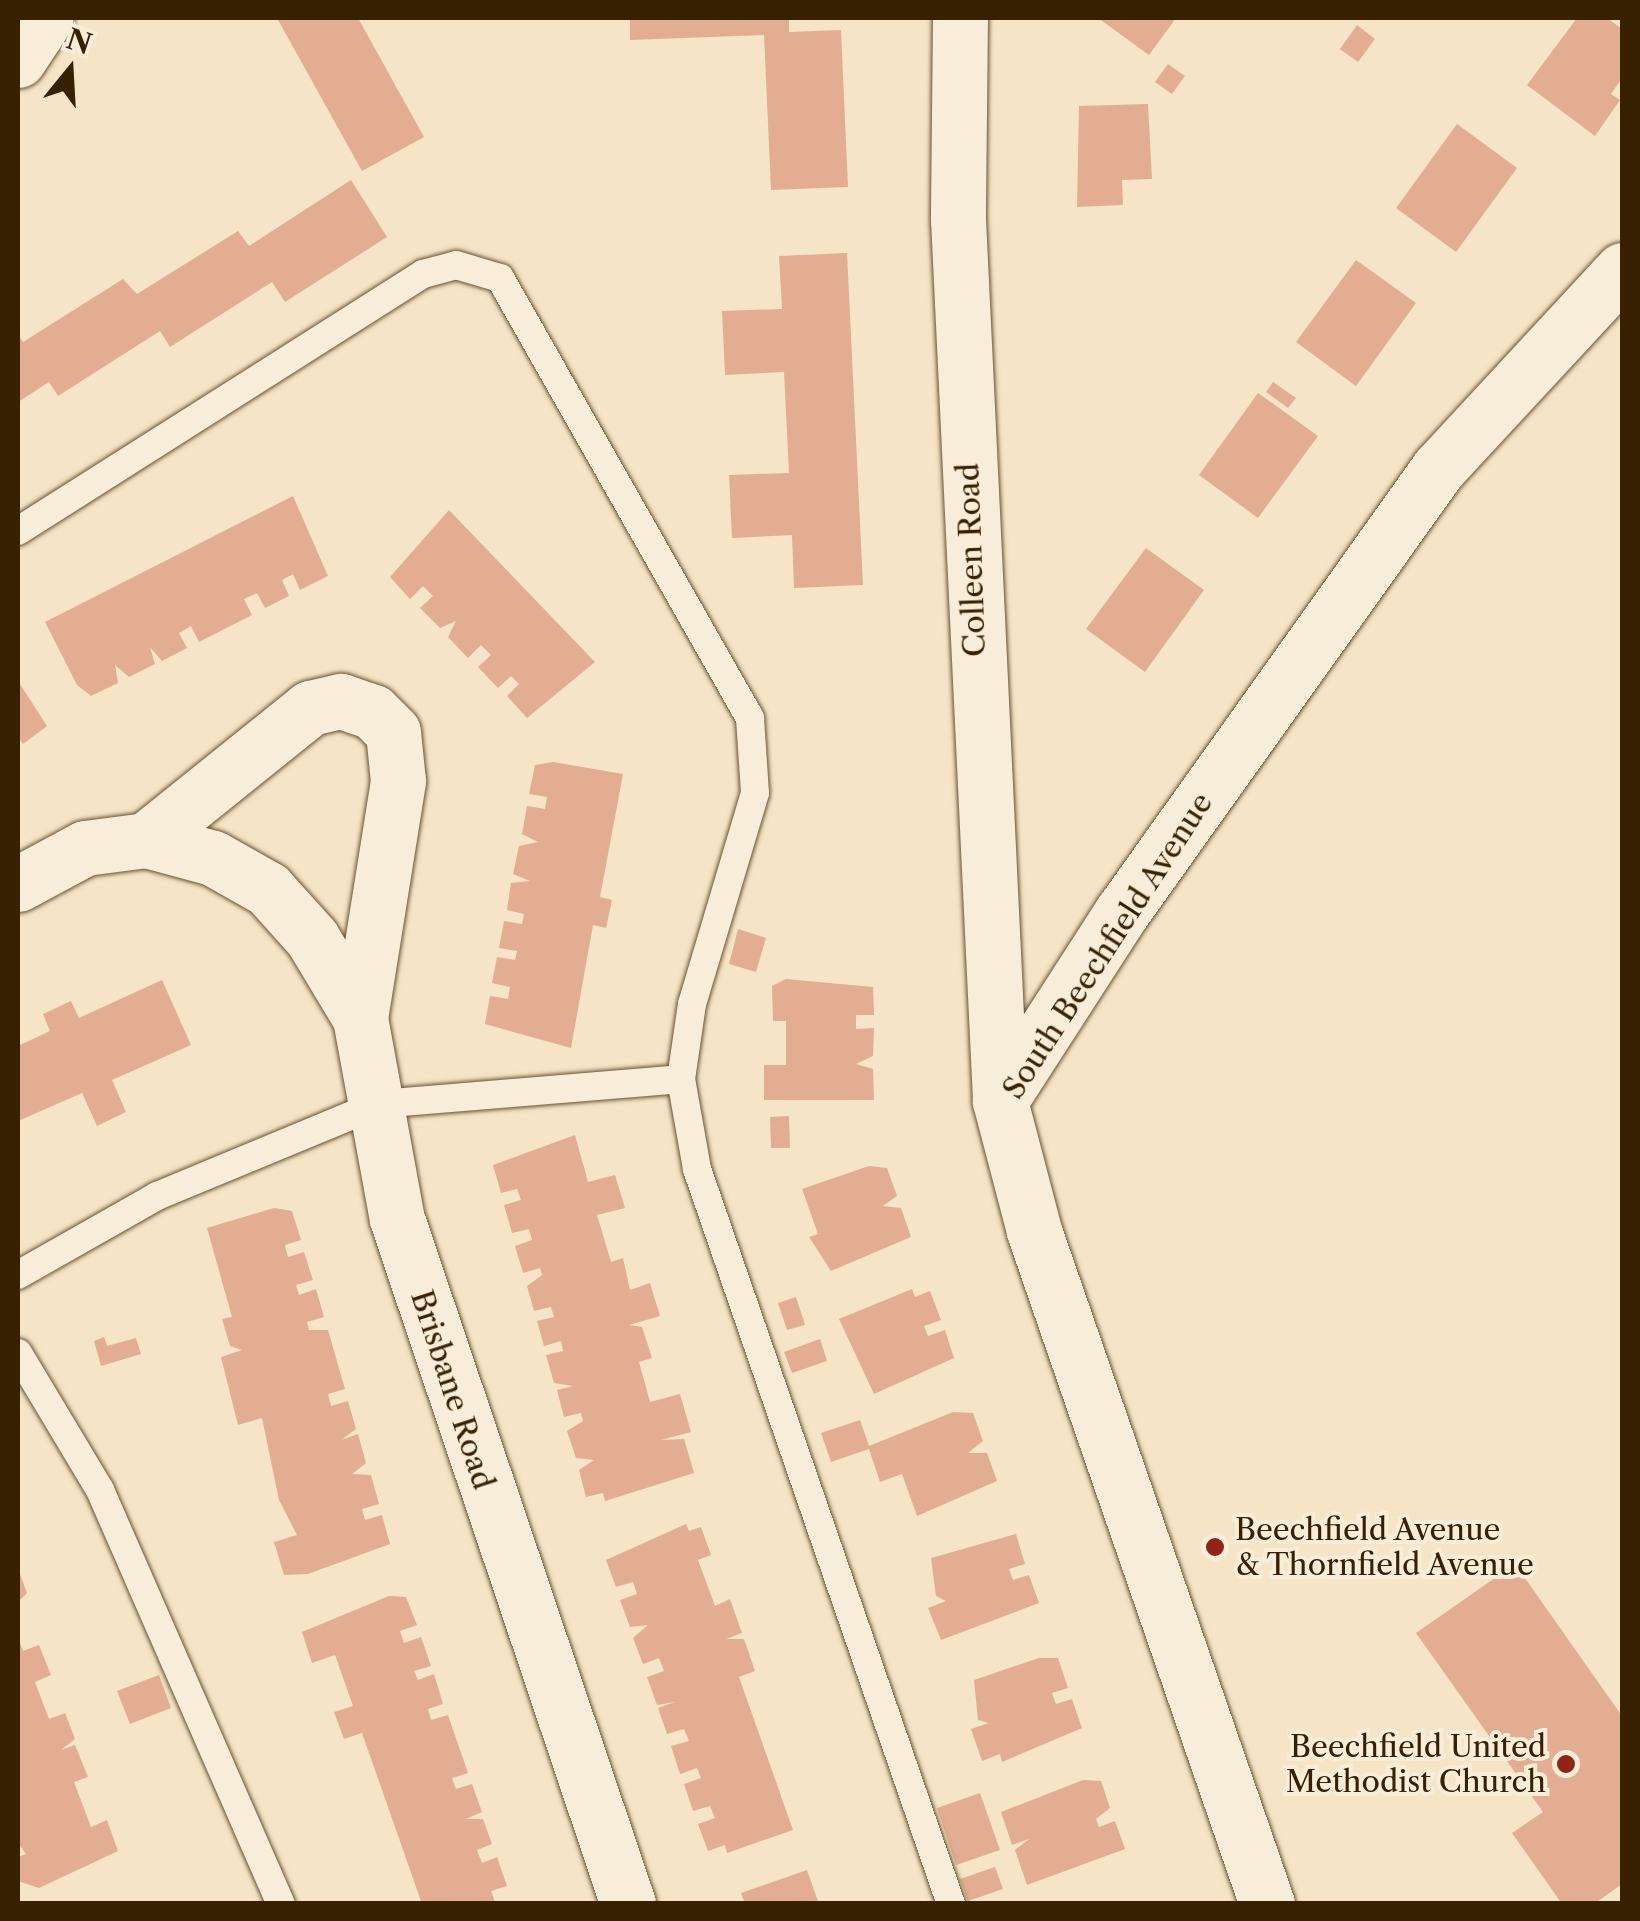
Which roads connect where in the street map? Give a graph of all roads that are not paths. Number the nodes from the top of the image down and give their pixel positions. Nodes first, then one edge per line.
1 (46, 18) edge
2 (960, 18) edge
3 (18, 60) edge
4 (1622, 270) edge
5 (18, 531) edge
6 (146, 840) junction
7 (18, 884) edge
8 (360, 1018) junction
9 (681, 1079) junction
10 (1000, 1101) junction
11 (380, 1104) junction
12 (18, 1275) edge
13 (18, 1353) edge
14 (281, 1904) edge
15 (628, 1904) edge
16 (951, 1904) edge
17 (1267, 1904) edge

1 - 3 street
2 - 10 street, Colleen Road
4 - 10 street, South Beechfield Avenue
5 - 9 lane
6 - 7 street
6 - 8 street, Brisbane Road
6 - 8 street
8 - 11 street, Brisbane Road
9 - 11 lane
9 - 16 lane
10 - 17 street, South Beechfield Avenue
11 - 12 lane
11 - 15 street, Brisbane Road
13 - 14 lane

